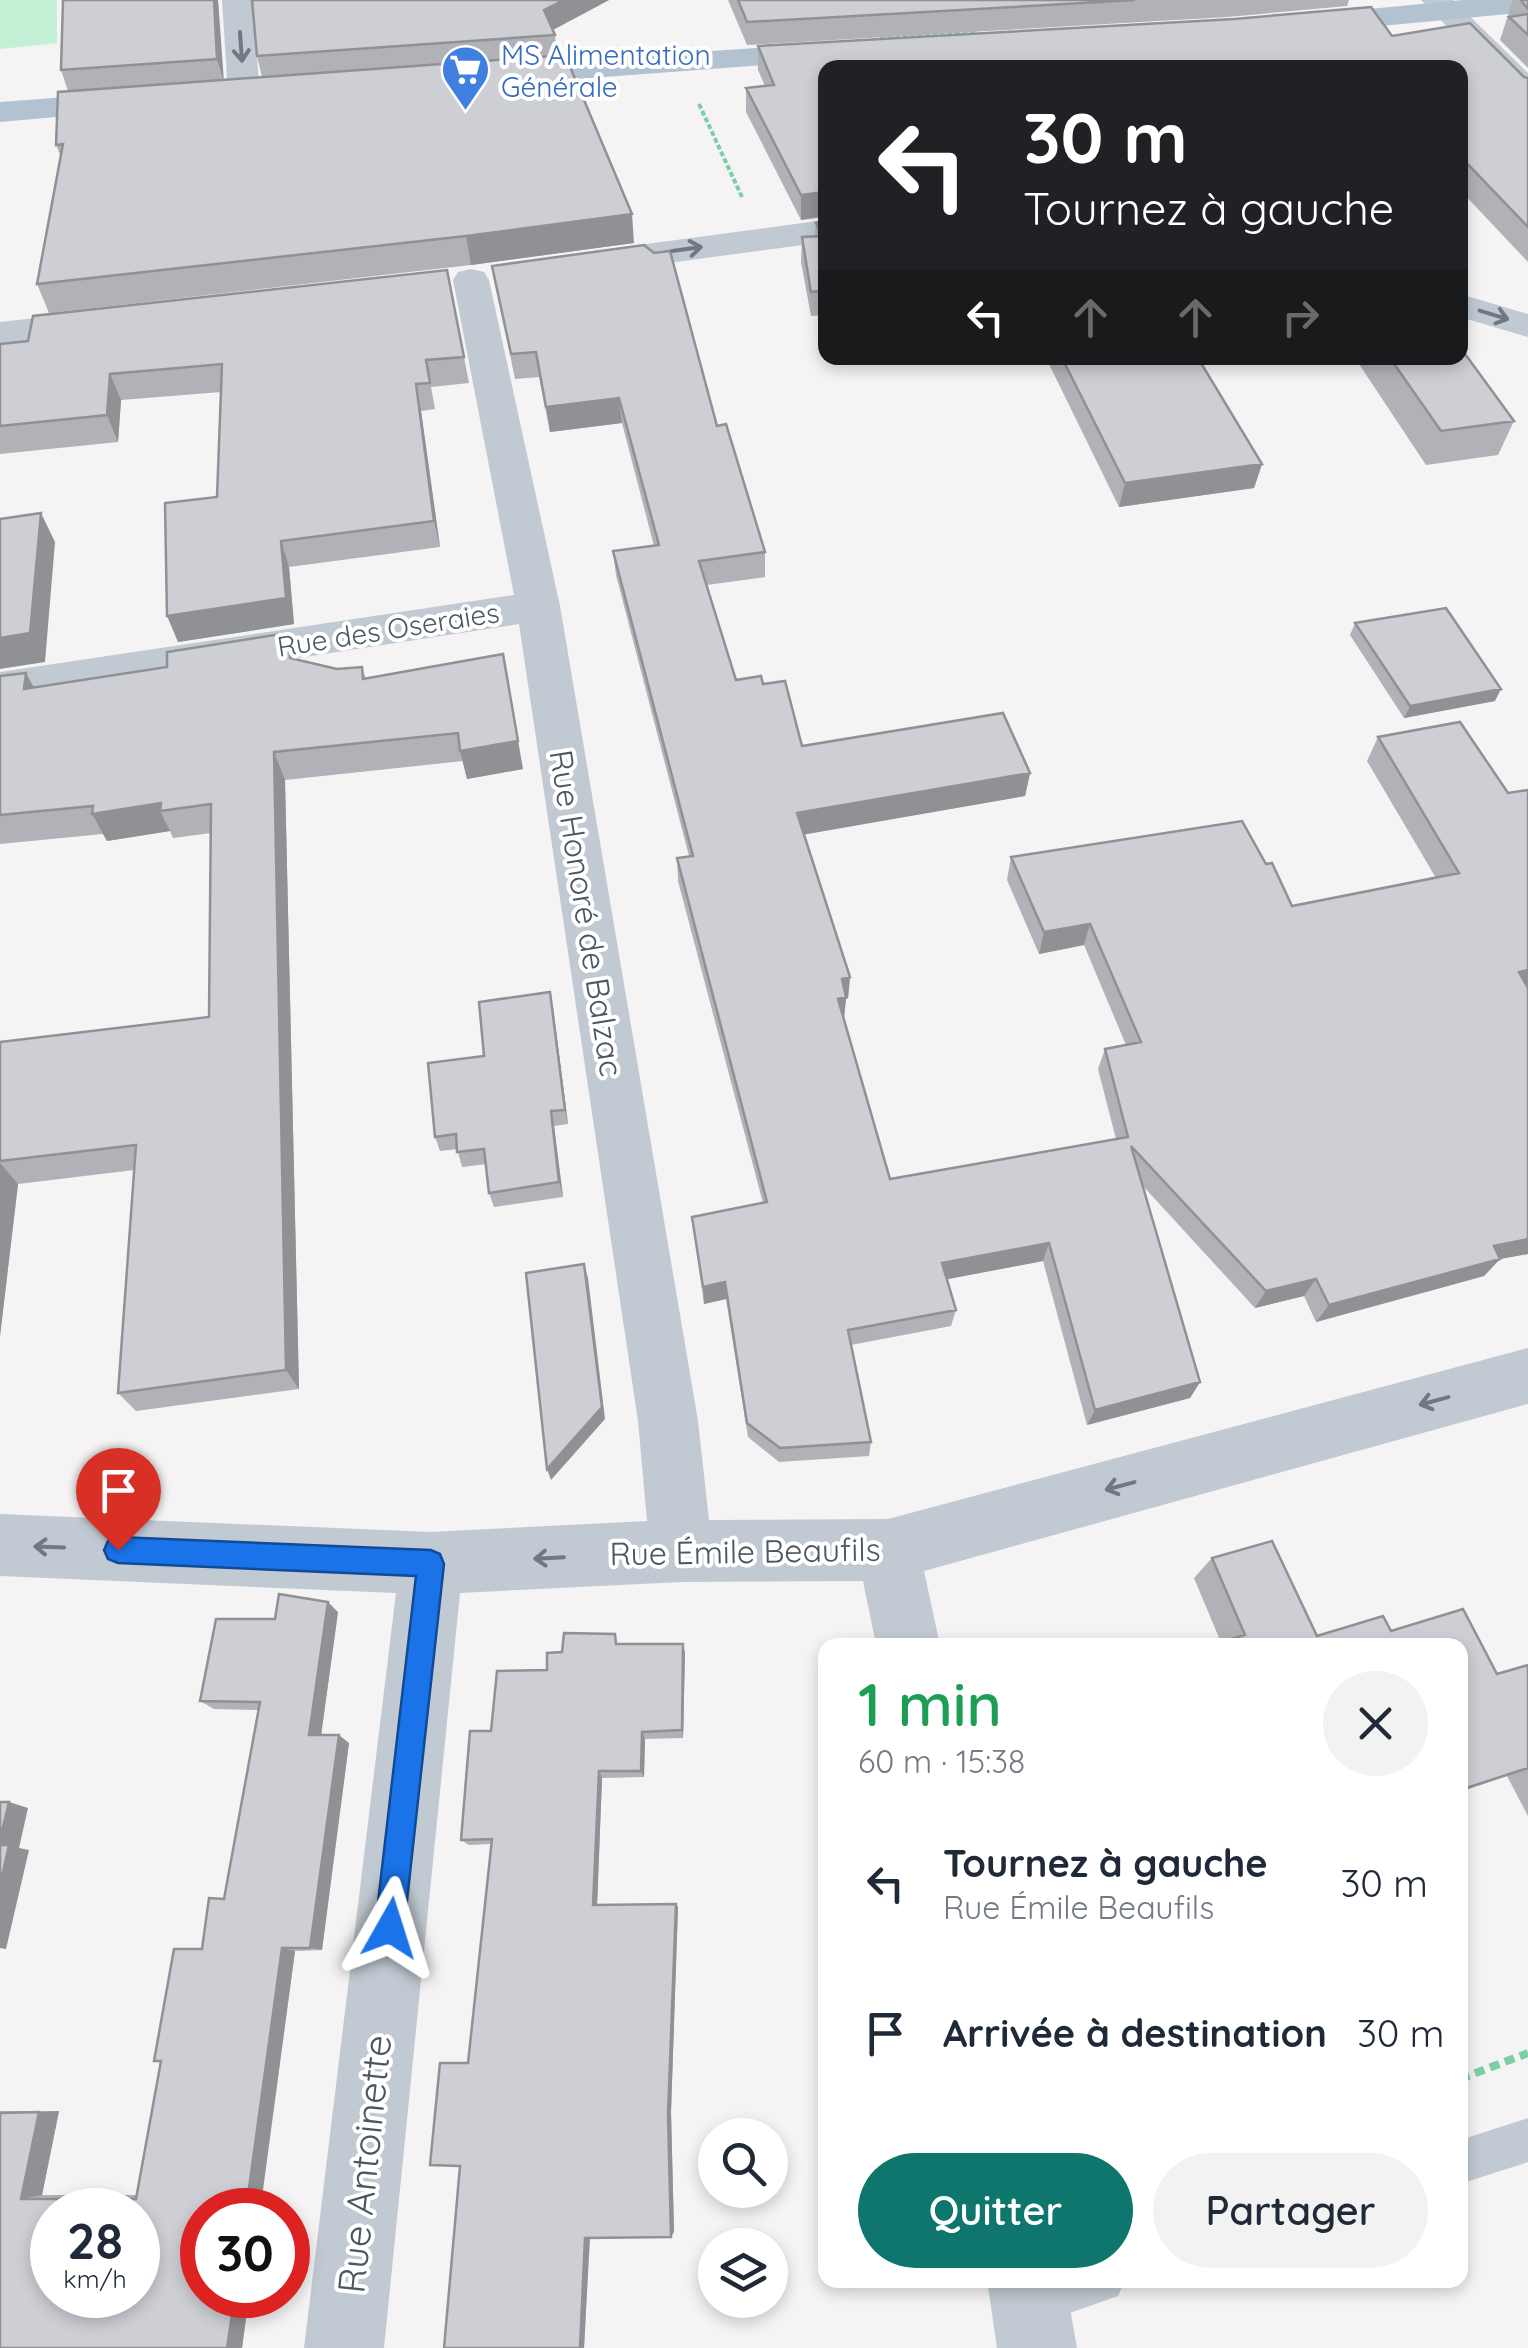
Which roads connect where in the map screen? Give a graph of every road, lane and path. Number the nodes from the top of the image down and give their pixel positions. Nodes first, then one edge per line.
1 (237, 0) edge
2 (1528, 3) edge
3 (1442, 6) edge
4 (1399, 8) edge
5 (1267, 27) edge
6 (902, 36) edge
7 (679, 62) junction
8 (468, 77) edge
9 (280, 90) edge
10 (1528, 91) edge
11 (228, 94) joint
12 (162, 100) edge
13 (0, 112) edge
14 (818, 232) edge
15 (761, 239) junction
16 (568, 266) edge
17 (474, 279) dead end
18 (1468, 307) edge
19 (136, 318) edge
20 (1528, 326) edge
21 (0, 334) edge
22 (538, 606) junction
23 (0, 688) edge
24 (1528, 1376) edge
25 (0, 1545) edge
26 (888, 1550) junction
27 (681, 1551) junction
28 (431, 1564) junction
29 (907, 1638) edge
30 (1528, 2053) edge
31 (1468, 2075) edge
32 (1528, 2140) edge
33 (1468, 2159) edge
34 (1084, 2288) edge
35 (1031, 2311) edge
36 (344, 2348) edge

1 -> 11 street
2 - 3 main road
3 - 4 main road
3 - 10 street
4 - 5 main road
6 - 7 main road
7 - 8 main road
7 - 15 path
9 - 11 main road
12 - 13 main road
14 - 15 street
16 -> 15 street
17 - 22 street, Rue Honoré de Balzac
18 -> 20 street
19 - 21 street
22 - 23 street, Rue des Oseraies
22 - 27 street, Rue Honoré de Balzac
24 -> 26 street, Rue Émile Beaufils
28 -> 25 street, Rue Émile Beaufils
26 - 27 street, Rue Émile Beaufils
26 - 29 street
27 -> 28 street, Rue Émile Beaufils
28 - 36 street, Rue Antoinette
30 - 31 path
32 - 33 lane
34 - 35 lane

